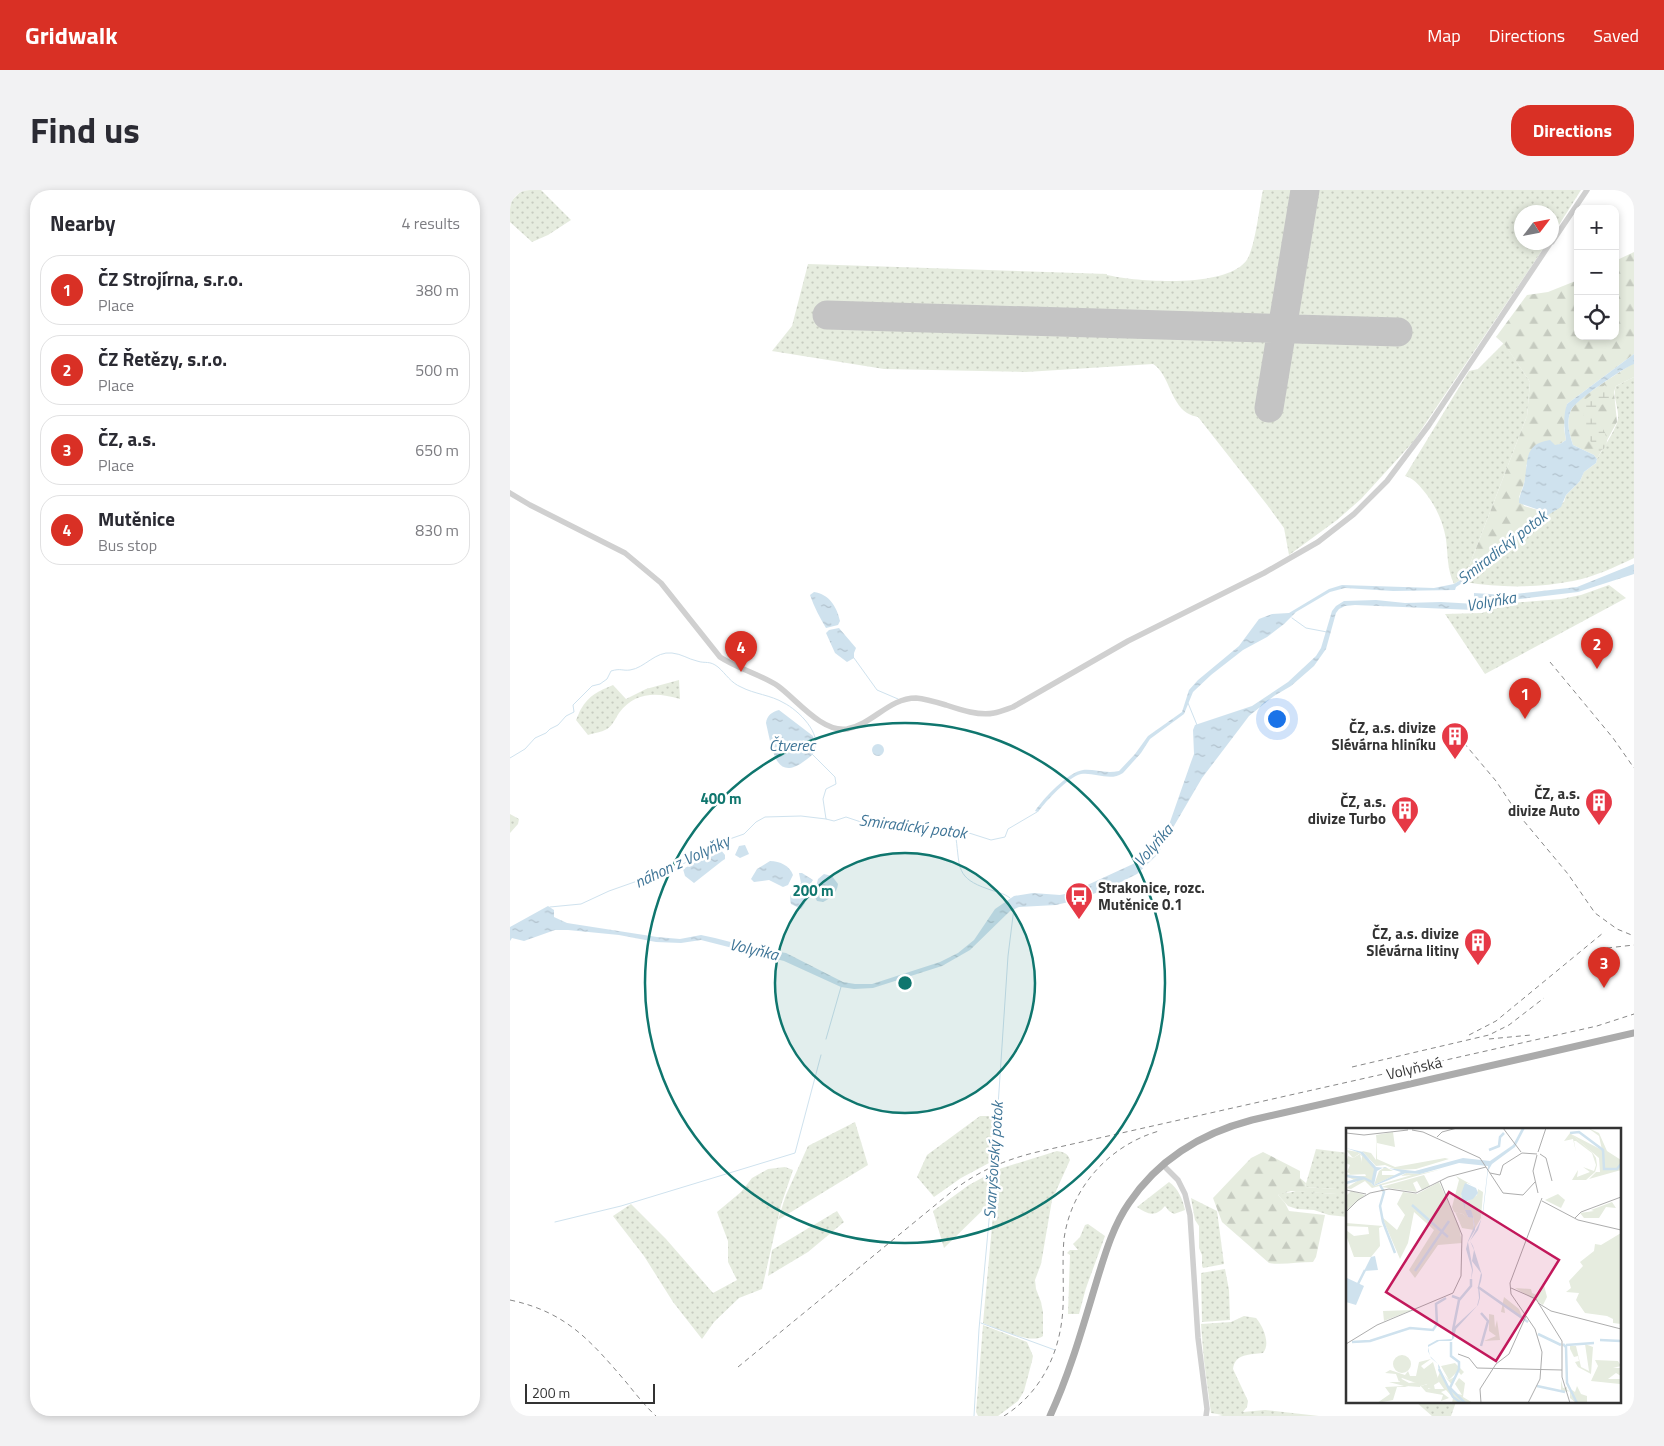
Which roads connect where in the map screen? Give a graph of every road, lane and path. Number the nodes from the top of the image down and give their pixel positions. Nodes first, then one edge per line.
1 (1587, 190) edge
2 (1559, 230) edge
3 (1546, 250) edge
4 (510, 493) edge
5 (1634, 1033) edge
6 (1163, 1165) junction
7 (1050, 1416) edge
8 (1206, 1416) edge

1 - 2 street
3 - 4 street
5 - 6 main road, Volyňská
6 - 7 main road, Volyňská
6 - 8 street

